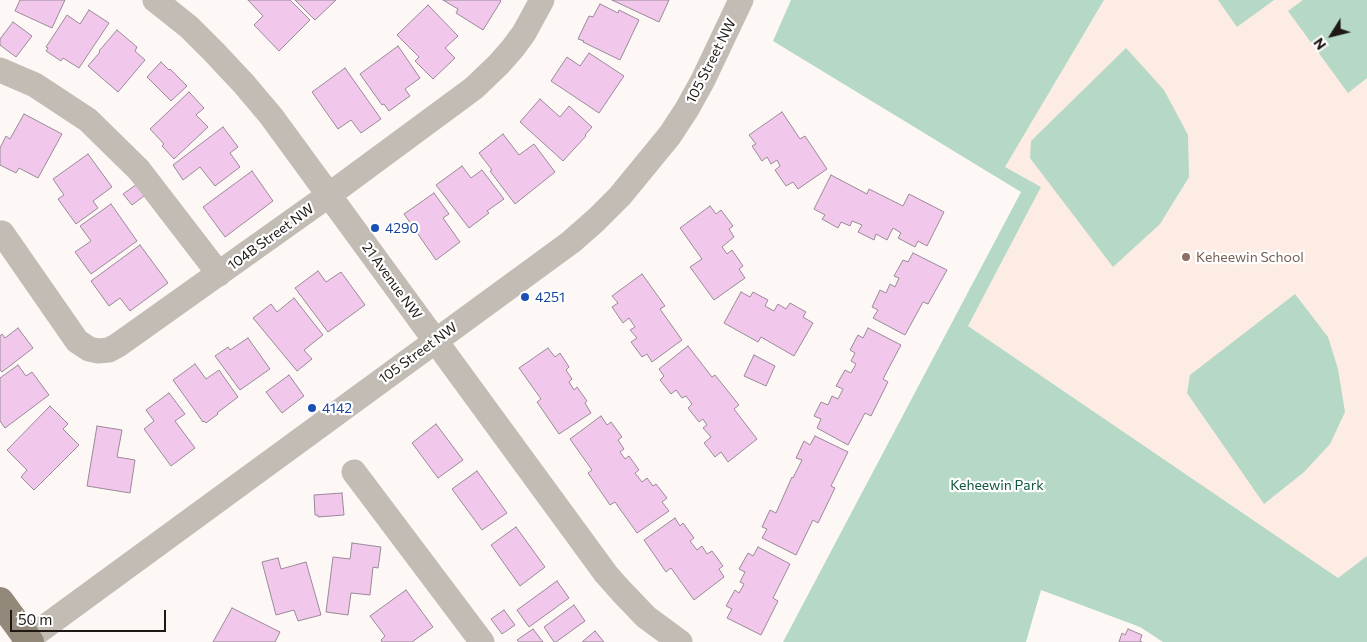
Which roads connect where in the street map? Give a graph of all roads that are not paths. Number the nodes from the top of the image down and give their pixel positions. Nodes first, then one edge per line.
1 (155, 0) edge
2 (542, 0) edge
3 (741, 0) edge
4 (0, 70) edge
5 (329, 195) junction
6 (2, 233) dead end
7 (219, 274) junction
8 (436, 340) junction
9 (354, 472) dead end
10 (0, 601) edge
11 (0, 629) edge
12 (27, 641) edge
13 (677, 641) edge
14 (482, 642) edge

1 - 5 street, 21 Avenue NW
2 - 5 street, 104B Street NW
3 - 8 street, 105 Street NW
4 - 7 street
5 - 7 street, 104B Street NW
5 - 8 street, 21 Avenue NW
6 - 7 street, 104B Street NW
8 - 12 street, 105 Street NW
8 - 13 street, 21 Avenue NW
9 - 14 street
10 - 12 main road
11 - 12 main road

